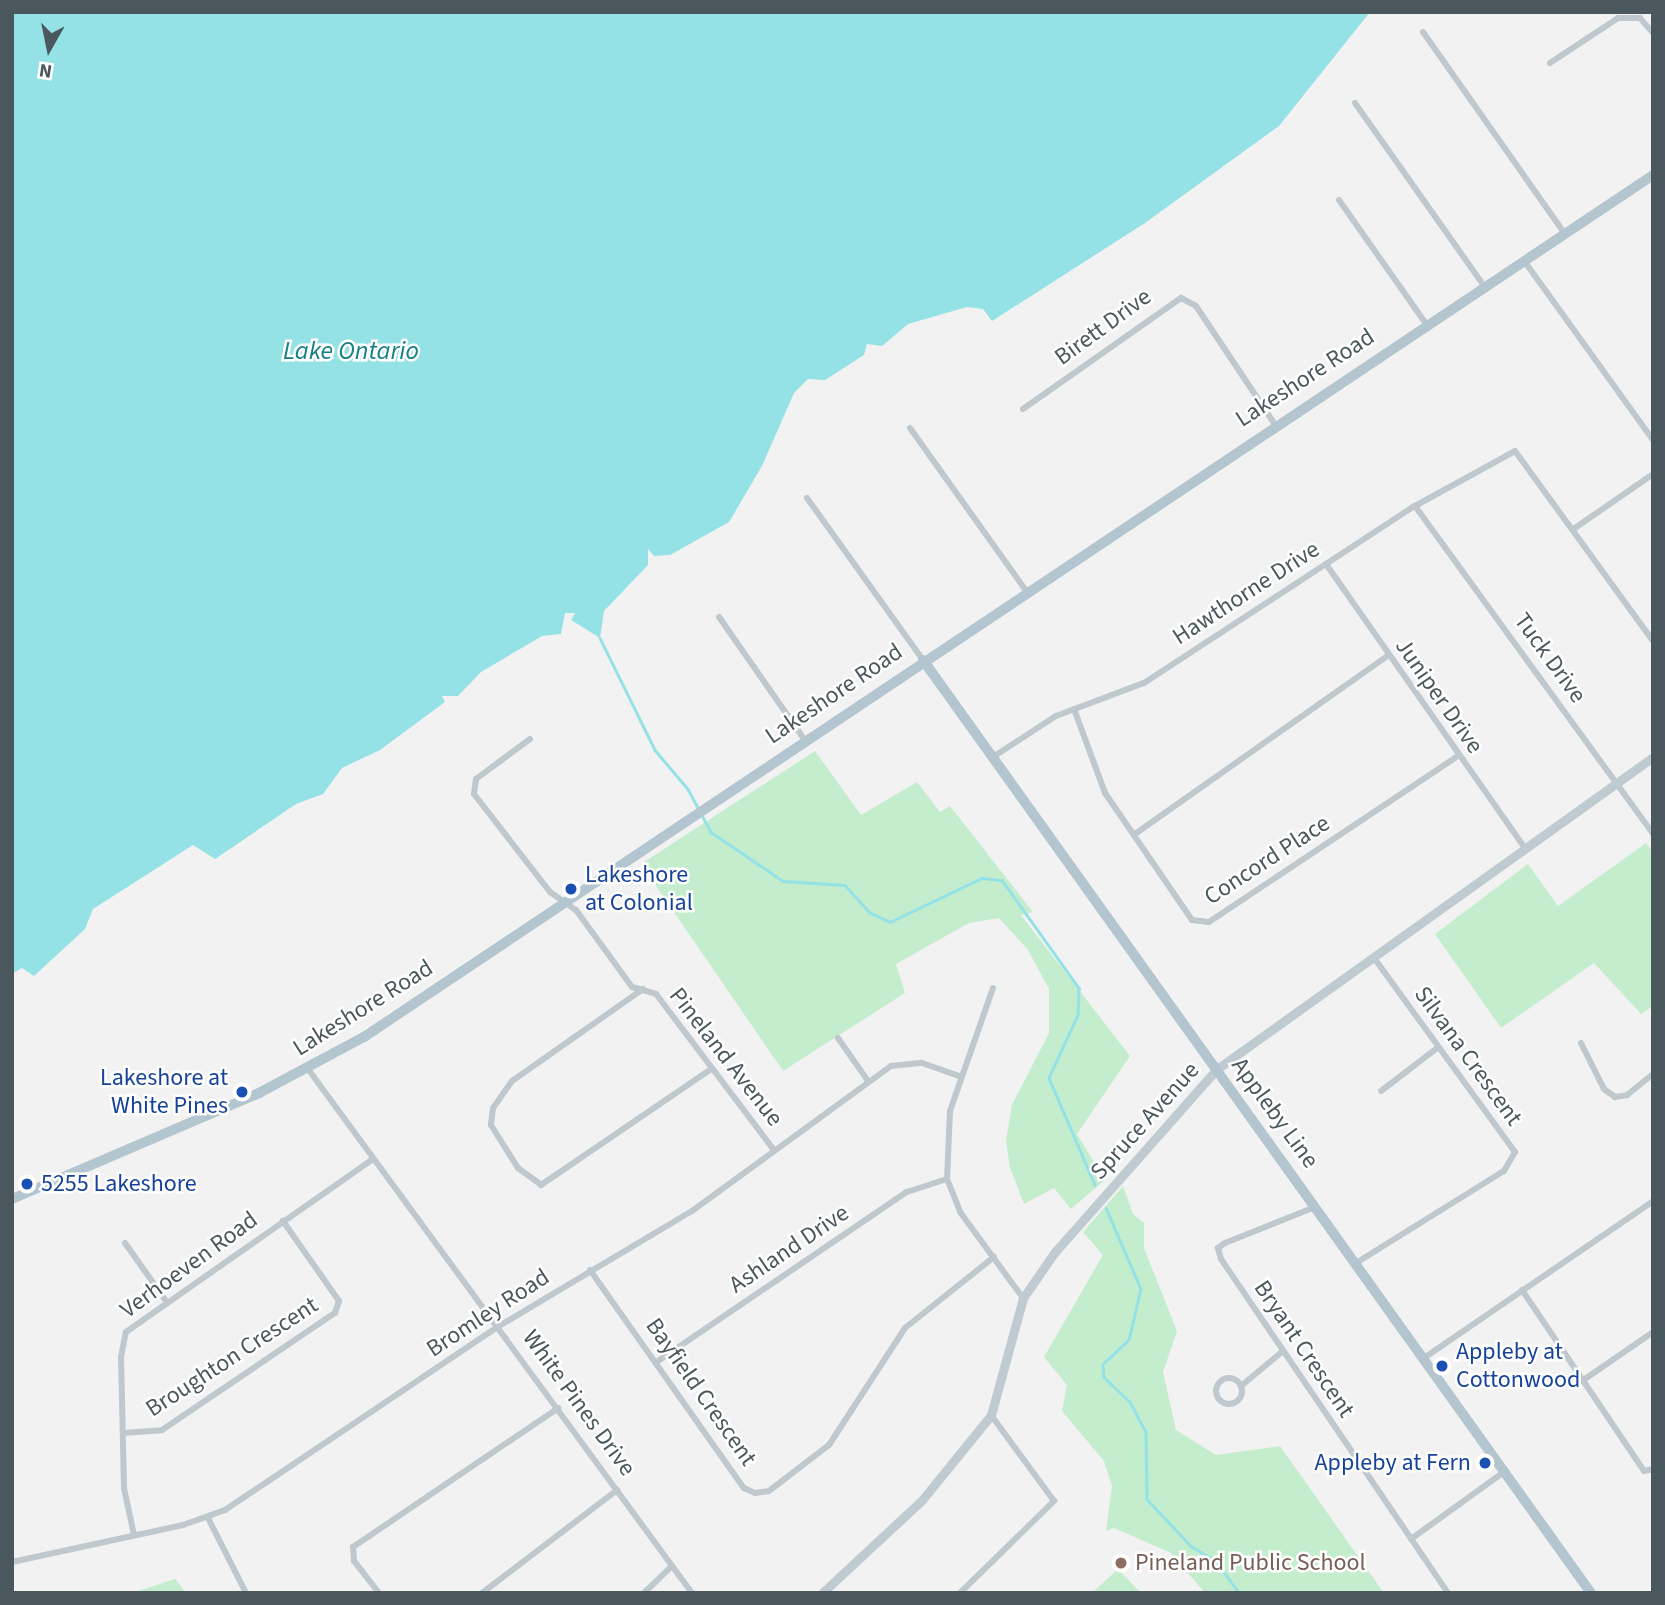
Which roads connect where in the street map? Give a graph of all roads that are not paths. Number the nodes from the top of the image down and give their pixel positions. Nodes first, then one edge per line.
1 (1423, 32) dead end
2 (1653, 33) edge
3 (1550, 64) dead end
4 (1354, 103) dead end
5 (1653, 175) edge
6 (1339, 200) dead end
7 (1565, 234) junction
8 (1525, 262) junction
9 (1485, 287) junction
10 (1426, 324) junction
11 (1023, 409) dead end
12 (1274, 423) junction
13 (910, 428) dead end
14 (1653, 440) edge
15 (1653, 474) edge
16 (807, 498) dead end
17 (1415, 506) junction
18 (1575, 528) junction
19 (1326, 564) junction
20 (1027, 592) junction
21 (719, 617) dead end
22 (1653, 641) edge
23 (1387, 656) junction
24 (923, 660) junction
25 (1074, 709) junction
26 (530, 738) dead end
27 (804, 739) junction
28 (1458, 756) junction
29 (993, 757) junction
30 (1653, 757) edge
31 (1616, 783) junction
32 (1135, 834) junction
33 (1653, 834) edge
34 (1524, 848) junction
35 (563, 901) junction
36 (1374, 958) junction
37 (993, 988) dead end
38 (643, 989) junction
39 (838, 1038) dead end
40 (1581, 1043) dead end
41 (1437, 1048) junction
42 (308, 1069) junction
43 (711, 1069) junction
44 (1217, 1069) junction
45 (1653, 1074) edge
46 (962, 1077) junction
47 (868, 1081) junction
48 (1381, 1091) dead end
49 (774, 1150) junction
50 (373, 1159) junction
51 (947, 1180) junction
52 (12, 1199) edge
53 (1653, 1201) edge
54 (1317, 1206) junction
55 (283, 1222) junction
56 (125, 1243) dead end
57 (995, 1257) junction
58 (1356, 1263) junction
59 (590, 1270) junction
60 (1522, 1290) junction
61 (1023, 1298) junction
62 (166, 1301) junction
63 (499, 1326) junction
64 (1653, 1332) edge
65 (1283, 1351) junction
66 (1424, 1358) junction
67 (658, 1361) junction
68 (1582, 1381) junction
69 (1241, 1386) junction
70 (558, 1408) junction
71 (991, 1415) junction
72 (123, 1433) junction
73 (1653, 1469) edge
74 (1504, 1472) junction
75 (617, 1490) junction
76 (208, 1518) junction
77 (134, 1535) junction
78 (1411, 1539) junction
79 (12, 1562) edge
80 (673, 1566) junction
81 (246, 1593) edge
82 (379, 1593) edge
83 (482, 1593) edge
84 (644, 1593) edge
85 (692, 1593) edge
86 (822, 1593) edge
87 (960, 1593) edge
88 (1448, 1593) edge
89 (1591, 1593) edge

1 - 7 street
2 - 3 street
4 - 9 street
5 - 7 main road, Lakeshore Road
6 - 10 street
7 - 8 main road, Lakeshore Road
8 - 9 main road, Lakeshore Road
8 - 14 street
9 - 10 main road, Lakeshore Road
10 - 12 main road, Lakeshore Road
11 - 12 street, Birett Drive
12 - 20 main road, Lakeshore Road
13 - 20 street
15 - 18 street
16 - 24 street
17 - 18 street, Hawthorne Drive
17 - 19 street, Hawthorne Drive
17 - 31 street, Tuck Drive
18 - 22 street
19 - 23 street, Juniper Drive
19 - 25 street, Hawthorne Drive
20 - 24 main road, Lakeshore Road
21 - 27 street
23 - 28 street, Juniper Drive
23 - 32 street
24 - 27 main road, Lakeshore Road
24 - 29 main road, Appleby Line
25 - 29 street, Hawthorne Drive
25 - 32 street, Concord Place
26 - 35 street, Pineland Avenue
27 - 35 main road, Lakeshore Road
28 - 32 street, Concord Place
28 - 34 street, Juniper Drive
29 - 44 main road, Appleby Line
30 - 31 street, Spruce Avenue
31 - 33 street, Tuck Drive
31 - 34 street, Spruce Avenue
34 - 36 street, Spruce Avenue
35 - 38 street, Pineland Avenue
35 - 42 main road, Lakeshore Road
36 - 41 street, Silvana Crescent
36 - 44 street, Spruce Avenue
37 - 46 street
38 - 43 street, Pineland Avenue
38 - 43 street
39 - 47 street
40 - 45 street
41 - 48 street
41 - 58 street, Silvana Crescent
42 - 50 street, White Pines Drive
42 - 52 main road, Lakeshore Road
43 - 49 street, Pineland Avenue
44 - 54 main road, Appleby Line
44 - 61 street, Spruce Avenue
46 - 47 street, Bromley Road
46 - 51 street
47 - 49 street, Bromley Road
49 - 59 street, Bromley Road
50 - 55 street, Verhoeven Road
50 - 63 street, White Pines Drive
51 - 57 street
51 - 67 street, Ashland Drive
53 - 60 street
54 - 58 main road, Appleby Line
54 - 65 street, Bryant Crescent
55 - 62 street, Verhoeven Road
55 - 72 street, Broughton Crescent
56 - 62 street
57 - 61 street
57 - 67 street, Bayfield Crescent
58 - 66 main road, Appleby Line
59 - 63 street, Bromley Road
59 - 67 street, Bayfield Crescent
60 - 66 street
60 - 68 street
61 - 71 street, Spruce Avenue
62 - 72 street, Verhoeven Road
63 - 70 street, White Pines Drive
63 - 76 street, Bromley Road
64 - 68 street
65 - 69 street
65 - 78 street, Bryant Crescent
66 - 74 main road, Appleby Line
68 - 73 street
69 - 69 street
70 - 75 street, White Pines Drive
70 - 82 street
71 - 86 street, Spruce Avenue
71 - 87 street
72 - 77 street, Verhoeven Road
74 - 78 street
74 - 89 main road, Appleby Line
75 - 80 street, White Pines Drive
75 - 83 street
76 - 77 street, Bromley Road
76 - 81 street
77 - 79 street, Bromley Road
78 - 88 street, Bryant Crescent
80 - 84 street
80 - 85 street, White Pines Drive

